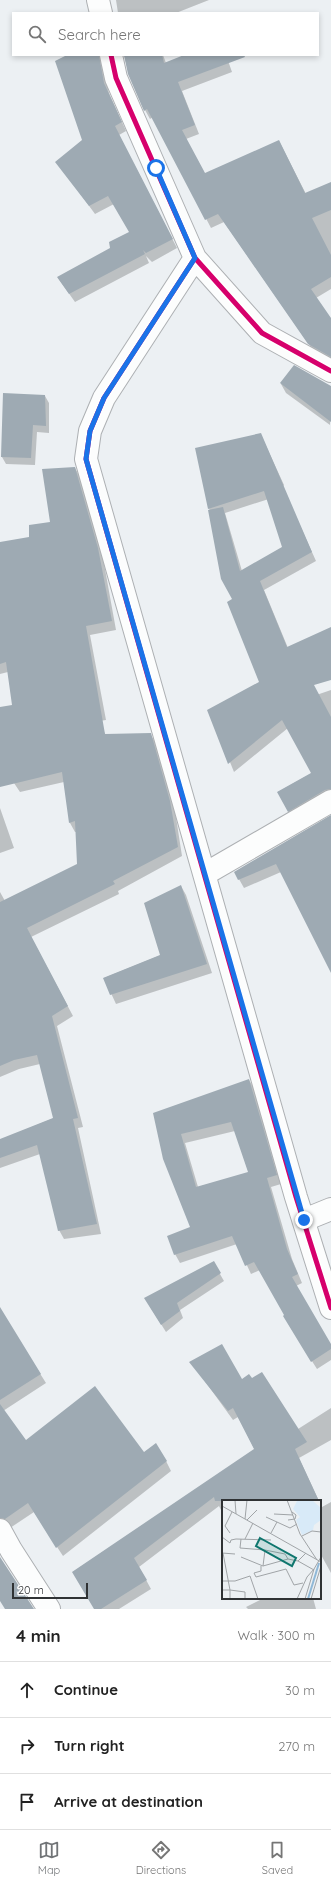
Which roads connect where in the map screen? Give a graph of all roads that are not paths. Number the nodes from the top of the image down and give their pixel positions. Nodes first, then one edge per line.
1 (98, 0) edge
2 (101, 12) edge
3 (111, 56) edge
4 (195, 258) junction
5 (331, 371) edge
6 (331, 801) edge
7 (205, 874) junction
8 (331, 1209) edge
9 (304, 1220) junction
10 (331, 1308) edge
11 (0, 1530) edge
12 (5, 1552) edge
13 (49, 1609) edge

1 - 2 street
3 - 4 street
4 - 5 street
4 - 7 street
6 - 7 street
7 - 9 street
8 - 9 street
9 - 10 street
11 - 12 street
12 - 13 street

